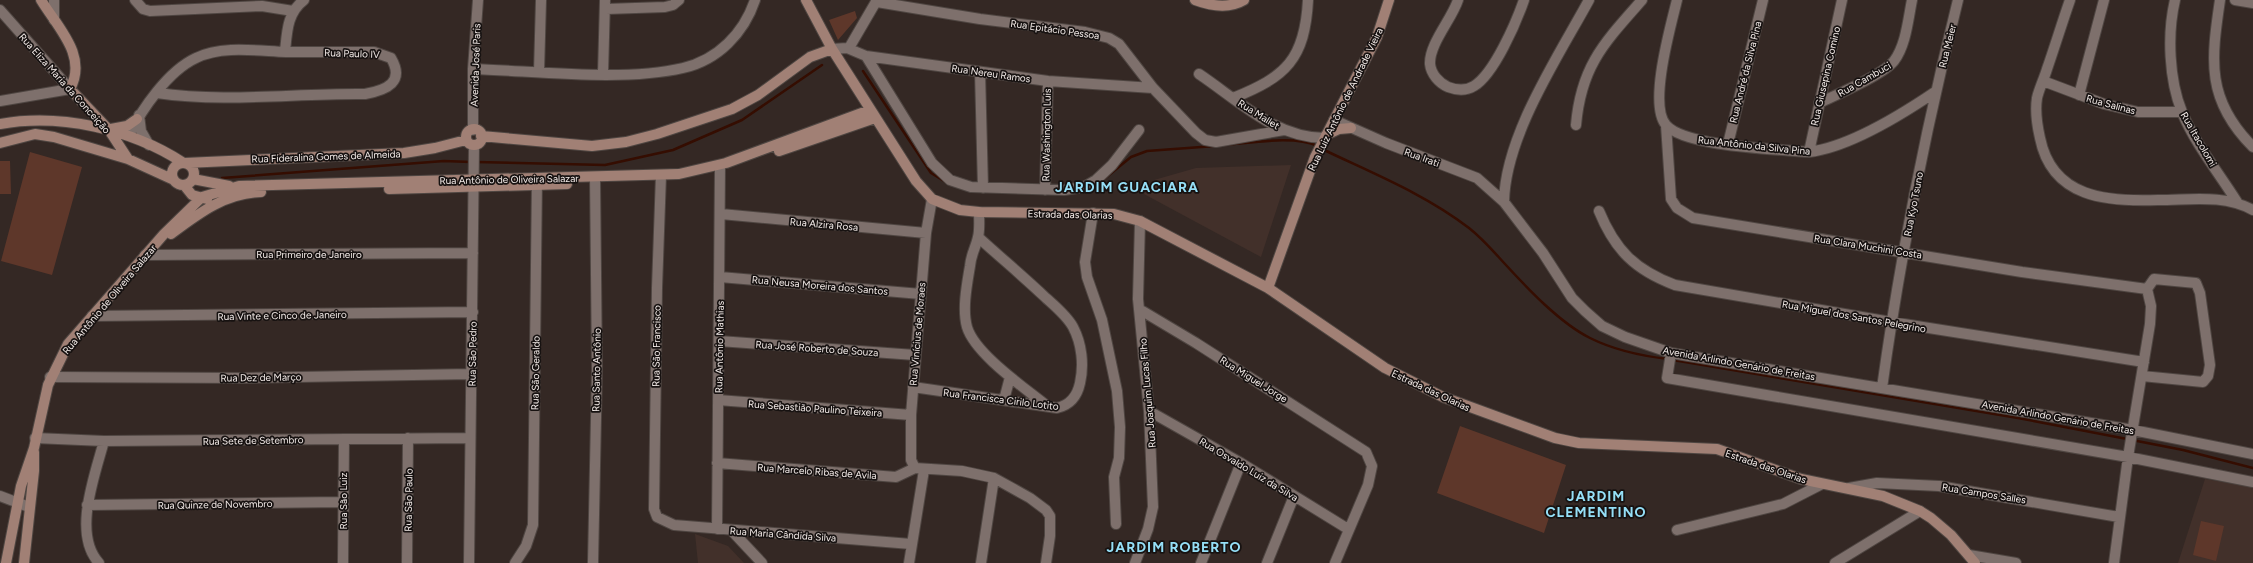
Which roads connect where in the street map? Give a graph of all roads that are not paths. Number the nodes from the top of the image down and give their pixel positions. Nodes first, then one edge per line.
1 (41, 0) edge
2 (54, 0) edge
3 (135, 0) edge
4 (304, 0) edge
5 (478, 0) edge
6 (541, 0) edge
7 (679, 0) edge
8 (755, 0) edge
9 (806, 0) edge
10 (1195, 0) edge
11 (1244, 0) edge
12 (1308, 0) edge
13 (1389, 0) edge
14 (1458, 0) edge
15 (1524, 0) edge
16 (1588, 0) edge
17 (1642, 0) edge
18 (1677, 0) edge
19 (1763, 0) edge
20 (1842, 0) edge
21 (1912, 0) edge
22 (1958, 0) edge
23 (2070, 0) edge
24 (2104, 0) edge
25 (2175, 0) edge
26 (2220, 0) edge
27 (2235, 0) edge
28 (877, 1) edge
29 (262, 3) edge
30 (194, 4) edge
31 (606, 4) edge
32 (2253, 4) edge
33 (0, 10) edge
34 (293, 11) junction
35 (54, 20) junction
36 (849, 48) junction
37 (832, 49) junction
38 (285, 52) junction
39 (866, 56) junction
40 (473, 69) junction
41 (539, 72) junction
42 (980, 72) junction
43 (603, 74) junction
44 (1199, 74) dead end
45 (1048, 81) junction
46 (2043, 81) junction
47 (1153, 88) junction
48 (70, 89) junction
49 (1935, 92) junction
50 (157, 93) junction
51 (2078, 95) junction
52 (1233, 98) junction
53 (0, 101) edge
54 (1819, 103) junction
55 (2182, 112) junction
56 (872, 114) junction
57 (138, 117) junction
58 (1341, 121) junction
59 (0, 124) edge
60 (1576, 125) dead end
61 (1666, 125) junction
62 (109, 130) junction
63 (1139, 130) dead end
64 (1284, 130) junction
65 (477, 133) junction
66 (129, 135) junction
67 (1325, 138) junction
68 (0, 143) edge
69 (149, 144) junction
70 (1728, 144) junction
71 (471, 145) junction
72 (2253, 147) edge
73 (1808, 152) junction
74 (128, 159) junction
75 (184, 162) junction
76 (720, 168) junction
77 (661, 178) junction
78 (193, 179) junction
79 (174, 180) junction
80 (595, 180) junction
81 (538, 182) junction
82 (474, 184) junction
83 (184, 185) junction
84 (239, 186) junction
85 (983, 188) junction
86 (1045, 190) junction
87 (202, 197) junction
88 (222, 199) junction
89 (932, 199) junction
90 (1504, 202) junction
91 (2237, 202) junction
92 (2253, 210) edge
93 (1599, 211) dead end
94 (979, 212) junction
95 (1093, 213) junction
96 (721, 214) junction
97 (193, 217) junction
98 (1140, 220) junction
99 (926, 233) junction
100 (978, 237) junction
101 (158, 242) junction
102 (1903, 252) junction
103 (473, 253) junction
104 (145, 255) junction
105 (720, 277) junction
106 (1268, 288) junction
107 (2147, 289) junction
108 (921, 294) junction
109 (1139, 310) junction
110 (473, 312) junction
111 (92, 316) junction
112 (1891, 322) junction
113 (719, 341) junction
114 (915, 355) junction
115 (1670, 355) junction
116 (2144, 362) junction
117 (471, 374) junction
118 (2142, 376) junction
119 (50, 377) junction
120 (1010, 377) junction
121 (913, 387) junction
122 (1882, 388) junction
123 (718, 400) junction
124 (1004, 400) junction
125 (1047, 406) junction
126 (1149, 411) junction
127 (911, 415) junction
128 (2133, 431) junction
129 (408, 438) junction
130 (470, 438) junction
131 (344, 439) junction
132 (104, 441) junction
133 (35, 443) junction
134 (2253, 454) edge
135 (2128, 457) junction
136 (1241, 463) junction
137 (717, 464) junction
138 (919, 469) junction
139 (994, 478) junction
140 (2253, 482) edge
141 (1822, 484) junction
142 (1848, 488) junction
143 (0, 496) edge
144 (1294, 496) junction
145 (343, 502) junction
146 (17, 504) junction
147 (87, 505) junction
148 (29, 507) junction
149 (1920, 511) junction
150 (657, 517) joint
151 (2119, 518) junction
152 (1116, 524) dead end
153 (717, 529) junction
154 (1348, 529) junction
155 (731, 530) junction
156 (1677, 530) dead end
157 (911, 544) junction
158 (1856, 549) junction
159 (1972, 559) edge
160 (26, 561) edge
161 (6, 563) edge
162 (99, 563) edge
163 (343, 563) edge
164 (407, 563) edge
165 (469, 563) edge
166 (515, 563) edge
167 (593, 563) edge
168 (762, 563) edge
169 (909, 563) edge
170 (981, 563) edge
171 (1046, 563) edge
172 (1135, 563) edge
173 (1201, 563) edge
174 (1267, 563) edge
175 (1335, 563) edge
176 (1835, 563) edge
177 (1845, 563) edge
178 (2016, 563) edge
179 (2114, 563) edge

1 - 35 street
2 - 35 street
3 - 30 street
4 - 34 street
5 - 40 street, Avenida José Paris
6 - 41 street
7 - 31 street
8 - 43 street
9 - 37 street, Estrada das Olarias
10 - 11 street
12 - 52 street
13 - 58 street, Rua Luiz Antônio de Andrade Vieira
14 - 15 street
16 - 90 street
17 - 60 street
18 - 61 street
19 - 70 street, Rua André da Silva Pina
20 - 54 street, Rua Giusepina Comino
21 - 54 street, Rua Cambuci
22 - 49 street, Rua Meier
23 - 46 street
24 - 51 street
25 - 55 street, Rua Itacolomi
26 - 72 street
27 - 32 street
28 - 36 street
28 - 47 street, Rua Epitácio Pessoa
29 - 30 street
29 - 34 street
31 - 43 street
33 - 48 street, Rua Eliza Maria da Conceição
34 - 38 street
35 - 48 street
36 - 37 street, Rua Nereu Ramos
36 - 39 street, Rua Nereu Ramos
37 - 56 street, Estrada das Olarias
37 - 65 street
38 - 50 street, Rua Paulo IV
38 - 50 street, Rua Paulo IV
39 - 42 street, Rua Nereu Ramos
39 - 85 street
40 - 41 street
40 - 65 street, Avenida José Paris
41 - 43 street
42 - 45 street, Rua Nereu Ramos
42 - 85 street
44 - 52 street, Rua Mallet
45 - 47 street, Rua Nereu Ramos
45 - 86 street, Rua Washington Luis
46 - 51 street, Rua Salinas
46 - 91 street
47 - 64 street, Rua Epitácio Pessoa
48 - 53 street
48 - 62 street, Rua Eliza Maria da Conceição
49 - 73 street, Rua Antônio da Silva Pina
49 - 102 street, Rua Kyo Tsuno
50 - 57 street, Rua Paulo IV
51 - 55 street, Rua Salinas
52 - 64 street, Rua Mallet
54 - 73 street, Rua Giusepina Comino
55 - 91 street, Rua Itacolomi
56 - 76 street, Rua Antônio de Oliveira Salazar
56 - 89 street, Estrada das Olarias
57 - 62 street
57 - 66 street, Rua Paulo IV
57 - 69 street
58 - 67 street, Rua Luiz Antônio de Andrade Vieira
58 - 67 street
58 - 90 street, Rua Irati
59 - 62 street
61 - 70 street, Rua Antônio da Silva Pina
61 - 102 street, Rua Clara Muchini Costa
62 - 66 street
62 - 74 street, Rua Eliza Maria da Conceição
63 - 86 street
64 - 67 street, Rua Mallet
65 - 71 street
65 - 71 street
66 - 69 street
67 - 106 street, Rua Luiz Antônio de Andrade Vieira
68 - 74 street
69 - 75 street
70 - 73 street, Rua Antônio da Silva Pina
71 - 75 street, Rua Fideralina Gomes de Almeida
71 - 82 street, Rua São Pedro
74 - 79 street
75 - 78 street
75 - 79 street
76 - 77 street, Rua Antônio de Oliveira Salazar
76 - 96 street, Rua Antônio Mathias
77 - 80 street, Rua Antônio de Oliveira Salazar
77 - 150 street, Rua São Francisco
78 - 83 street
78 - 84 street
78 - 87 street
79 - 83 street
80 - 81 street, Rua Antônio de Oliveira Salazar
80 - 167 street, Rua Santo Antônio
81 - 82 street, Rua Antônio de Oliveira Salazar
81 - 166 street, Rua São Geraldo
82 - 84 street, Rua Antônio de Oliveira Salazar
82 - 88 street, Rua Antônio de Oliveira Salazar
82 - 103 street, Rua São Pedro
83 - 87 street
84 - 87 street, Rua Antônio de Oliveira Salazar
85 - 86 street
87 - 88 street
87 - 97 street
87 - 101 street, Rua Antônio de Oliveira Salazar
88 - 97 street, Rua Antônio de Oliveira Salazar
89 - 94 street, Estrada das Olarias
89 - 99 street, Rua Vinícius de Moraes
90 - 115 street, Avenida Arlindo Genário de Freitas
91 - 92 street
93 - 112 street, Rua Miguel dos Santos Pelegrino
94 - 95 street, Estrada das Olarias
94 - 100 street
95 - 98 street, Estrada das Olarias
95 - 152 street
96 - 99 street, Rua Alzira Rosa
96 - 105 street, Rua Antônio Mathias
97 - 101 street, Rua Antônio de Oliveira Salazar
98 - 106 street, Estrada das Olarias
98 - 109 street, Rua Joaquim Lucas Filho
99 - 108 street, Rua Vinícius de Moraes
100 - 120 street
100 - 125 street, Rua Francisca Cirilo Lotito
101 - 104 street, Rua Antônio de Oliveira Salazar
102 - 107 street, Rua Clara Muchini Costa
102 - 112 street, Rua Kyo Tsuno
103 - 104 street, Rua Primeiro de Janeiro
103 - 110 street, Rua São Pedro
104 - 111 street, Rua Antônio de Oliveira Salazar
105 - 108 street, Rua Neusa Moreira dos Santos
105 - 113 street, Rua Antônio Mathias
106 - 141 street, Estrada das Olarias
107 - 116 street
107 - 118 street
108 - 114 street, Rua Vinícius de Moraes
109 - 126 street, Rua Joaquim Lucas Filho
109 - 154 street, Rua Miguel Jorge
110 - 111 street, Rua Vinte e Cinco de Janeiro
110 - 117 street, Rua São Pedro
111 - 119 street, Rua Antônio de Oliveira Salazar
112 - 116 street, Rua Miguel dos Santos Pelegrino
112 - 122 street, Rua Kyo Tsuno
113 - 114 street, Rua José Roberto de Souza
113 - 123 street, Rua Antônio Mathias
114 - 121 street, Rua Vinícius de Moraes
115 - 122 street, Avenida Arlindo Genário de Freitas
115 - 135 street
116 - 118 street
117 - 119 street, Rua Dez de Março
117 - 130 street, Rua São Pedro
118 - 128 street
119 - 133 street, Rua Antônio de Oliveira Salazar
120 - 124 street
120 - 125 street
121 - 124 street, Rua Francisca Cirilo Lotito
121 - 127 street, Rua Vinícius de Moraes
122 - 128 street, Avenida Arlindo Genário de Freitas
123 - 127 street, Rua Sebastião Paulino Teixeira
123 - 137 street, Rua Antônio Mathias
124 - 125 street, Rua Francisca Cirilo Lotito
126 - 136 street, Rua Osvaldo Luiz da Silva
126 - 172 street, Rua Joaquim Lucas Filho
127 - 138 street, Rua Vinícius de Moraes
128 - 134 street, Avenida Arlindo Genário de Freitas
128 - 135 street
129 - 130 street, Rua Sete de Setembro
129 - 131 street, Rua Sete de Setembro
129 - 164 street, Rua São Paulo
130 - 165 street, Rua São Pedro
131 - 132 street, Rua Sete de Setembro
131 - 145 street, Rua São Luiz
132 - 133 street, Rua Sete de Setembro
132 - 147 street
133 - 146 street, Rua Antônio de Oliveira Salazar
133 - 148 street, Rua Antônio de Oliveira Salazar
135 - 140 street
135 - 151 street
136 - 144 street, Rua Osvaldo Luiz da Silva
136 - 173 street
137 - 138 street, Rua Marcelo Ribas de Avila
137 - 153 street, Rua Antônio Mathias
138 - 139 street
138 - 157 street
139 - 170 street
139 - 171 street
141 - 142 street, Estrada das Olarias
141 - 156 street
142 - 149 street, Estrada das Olarias
142 - 151 street, Rua Campos Salles
143 - 146 street
144 - 154 street, Rua Osvaldo Luiz da Silva
144 - 174 street
145 - 147 street, Rua Quinze de Novembro
145 - 163 street, Rua São Luiz
146 - 148 street
146 - 161 street, Rua Antônio de Oliveira Salazar
147 - 162 street
148 - 160 street, Rua Antônio de Oliveira Salazar
149 - 158 street
149 - 159 street, Estrada das Olarias
150 - 153 street, Rua Maria Cândida Silva
151 - 179 street
153 - 155 street, Rua Maria Cândida Silva
154 - 175 street
155 - 157 street, Rua Maria Cândida Silva
155 - 168 street
157 - 169 street
158 - 176 street
158 - 177 street
159 - 178 street

